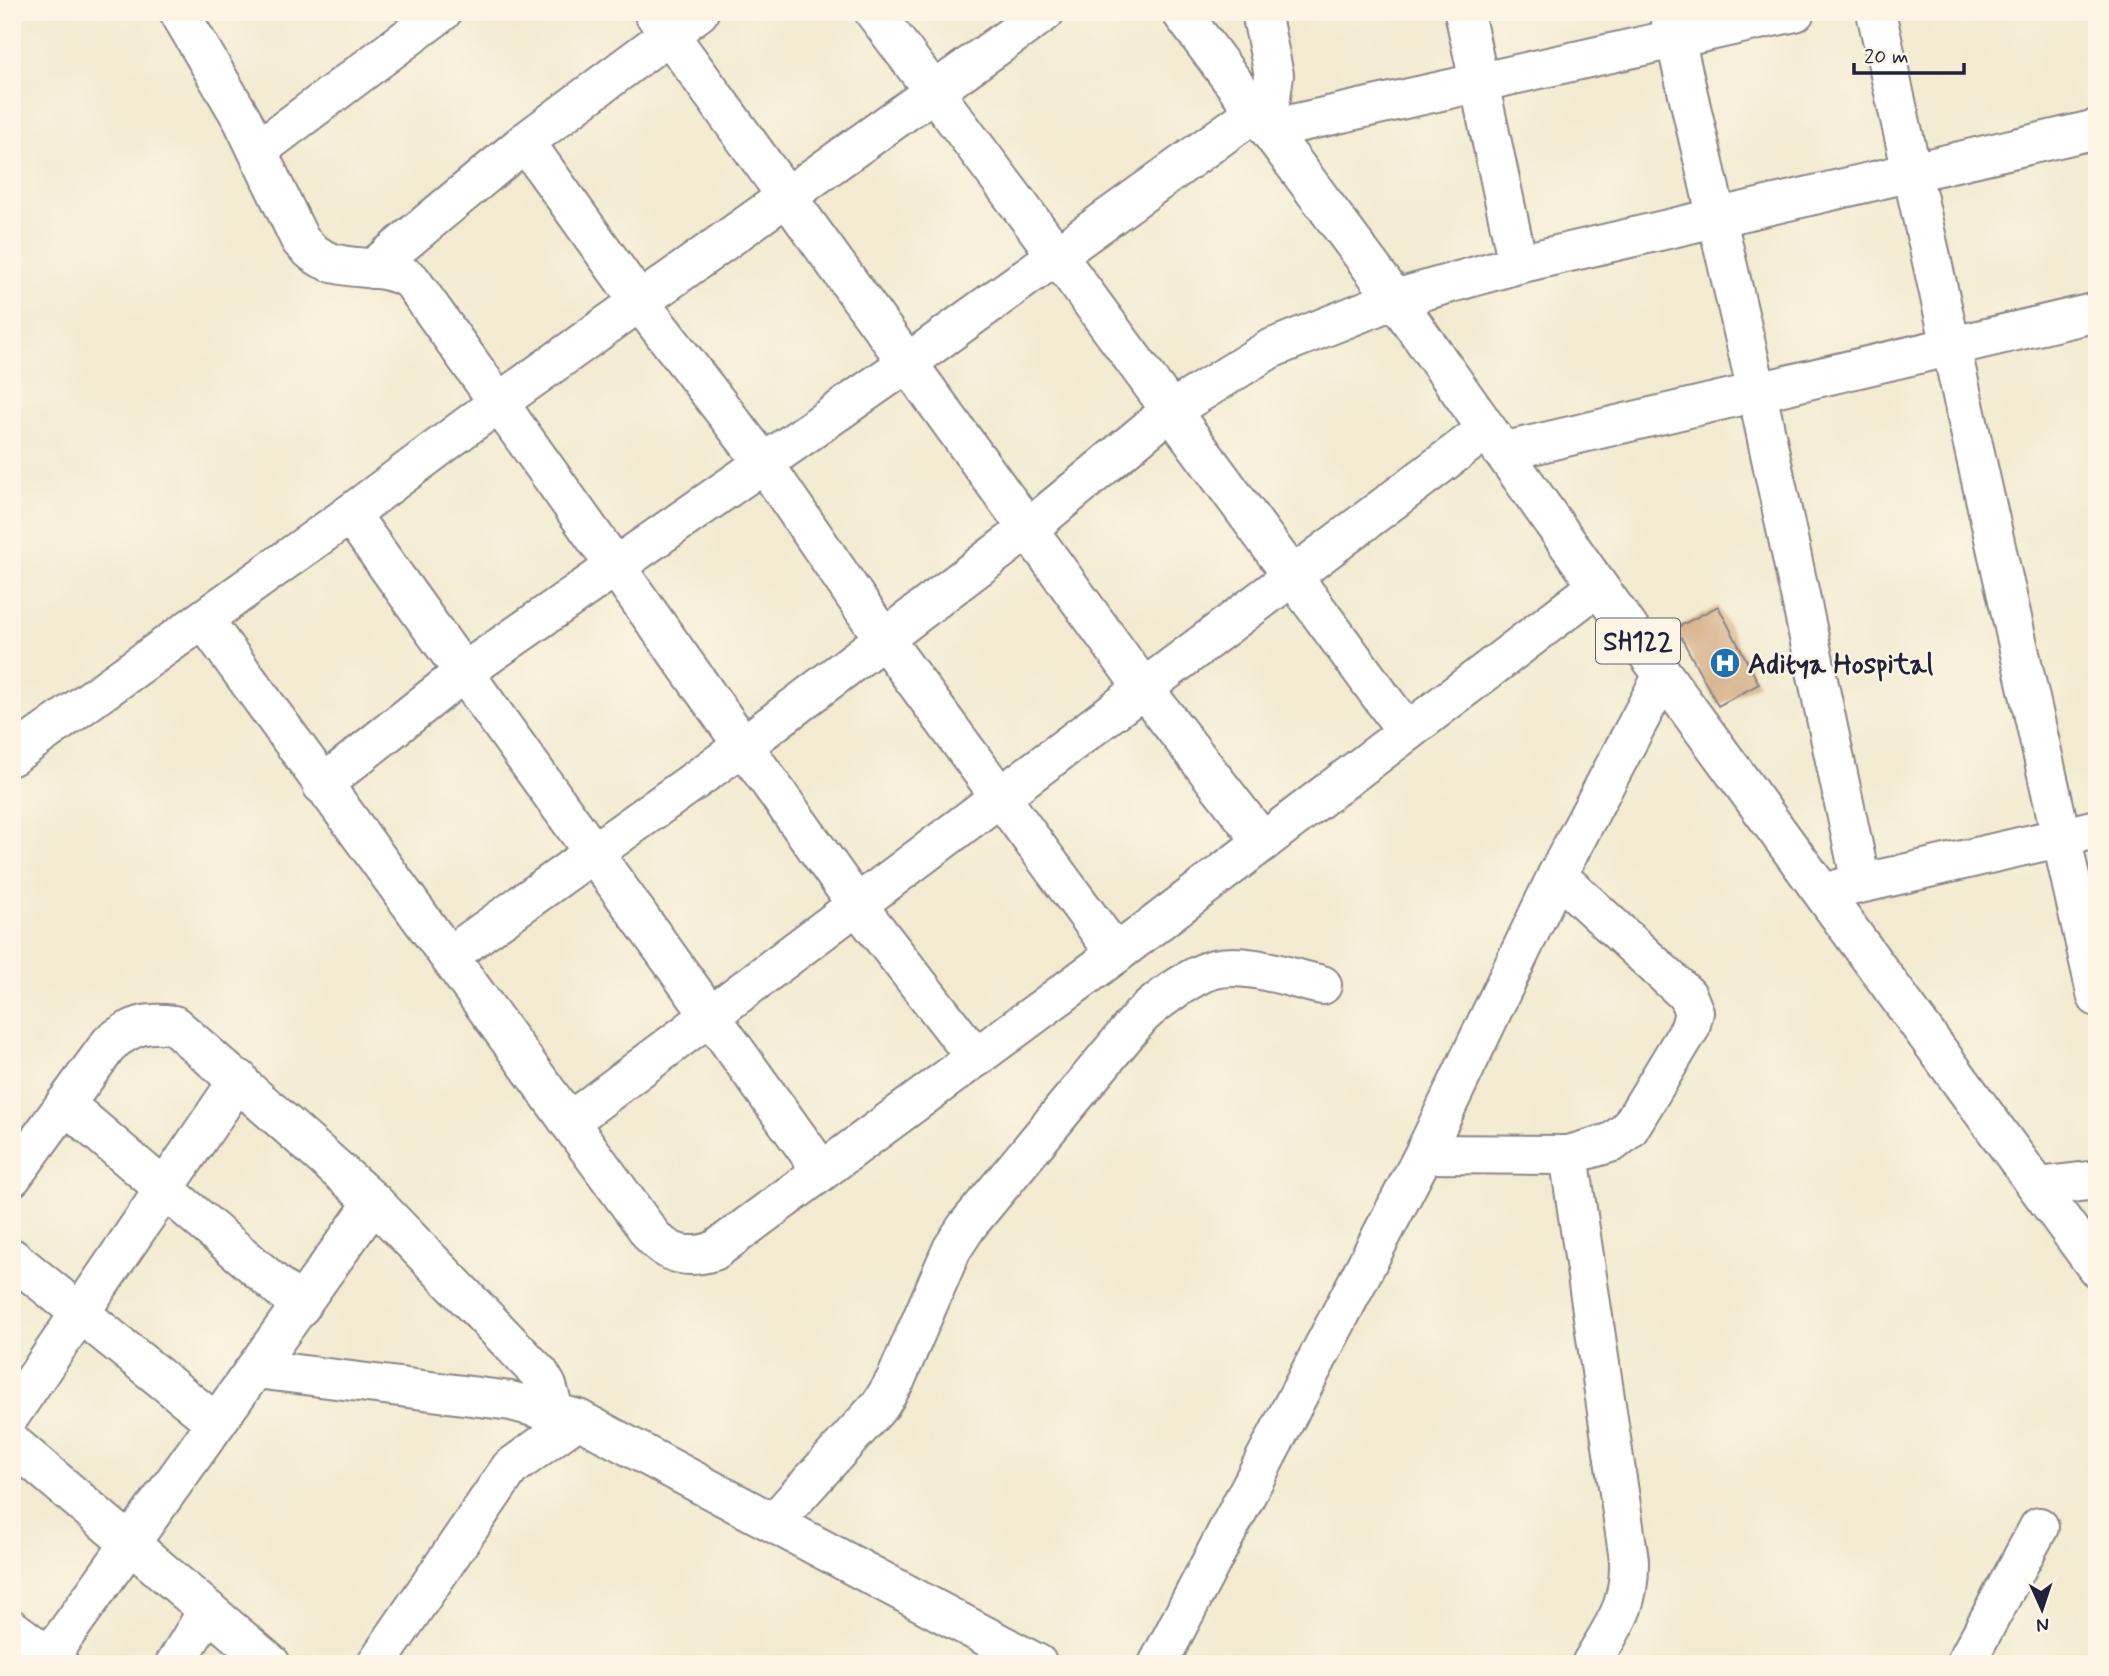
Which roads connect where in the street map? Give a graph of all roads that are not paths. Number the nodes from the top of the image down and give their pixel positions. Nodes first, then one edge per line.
1 (178, 12) edge
2 (442, 12) edge
3 (699, 12) edge
4 (874, 12) edge
5 (1045, 12) edge
6 (1181, 12) edge
7 (1261, 12) edge
8 (1464, 12) edge
9 (1795, 12) edge
10 (1876, 12) edge
11 (661, 23) edge
12 (1672, 26) edge
13 (1479, 82) junction
14 (933, 93) junction
15 (1262, 120) junction
16 (2097, 129) edge
17 (525, 142) junction
18 (258, 150) junction
19 (1912, 172) junction
20 (787, 196) junction
21 (1718, 217) junction
22 (1056, 254) junction
23 (1518, 264) junction
24 (372, 269) junction
25 (1395, 299) junction
26 (641, 304) junction
27 (2097, 312) edge
28 (1950, 346) junction
29 (906, 364) junction
30 (1757, 392) junction
31 (498, 403) junction
32 (1170, 411) junction
33 (1494, 441) junction
34 (763, 462) junction
35 (350, 514) junction
36 (1028, 530) junction
37 (616, 568) junction
38 (1291, 575) junction
39 (1598, 586) junction
40 (204, 620) junction
41 (884, 639) junction
42 (464, 673) junction
43 (1663, 676) junction
44 (1143, 689) junction
45 (1408, 732) junction
46 (743, 746) junction
47 (12, 756) edge
48 (321, 785) junction
49 (999, 797) junction
50 (2079, 833) edge
51 (1263, 842) junction
52 (595, 854) junction
53 (1557, 875) junction
54 (1861, 883) junction
55 (1822, 893) junction
56 (857, 905) junction
57 (1116, 954) junction
58 (449, 956) junction
59 (1322, 985) dead end
60 (2097, 996) edge
61 (711, 1015) junction
62 (976, 1058) junction
63 (239, 1079) junction
64 (65, 1104) junction
65 (569, 1122) junction
66 (1424, 1154) junction
67 (1569, 1155) junction
68 (822, 1171) junction
69 (12, 1178) edge
70 (2097, 1180) edge
71 (2038, 1187) junction
72 (165, 1189) junction
73 (374, 1202) junction
74 (12, 1258) edge
75 (2097, 1268) edge
76 (300, 1306) junction
77 (80, 1313) junction
78 (256, 1369) junction
79 (12, 1413) edge
80 (566, 1415) junction
81 (216, 1423) junction
82 (12, 1443) edge
83 (775, 1521) junction
84 (2039, 1527) dead end
85 (129, 1542) junction
86 (208, 1610) junction
87 (12, 1629) edge
88 (51, 1661) edge
89 (176, 1664) edge
90 (271, 1664) edge
91 (376, 1664) edge
92 (1038, 1664) edge
93 (1158, 1664) edge
94 (1591, 1664) edge
95 (1965, 1664) edge

1 - 18 street
2 - 18 street
3 - 11 street
4 - 14 street
5 - 14 street
6 - 15 street, SH122
7 - 15 street
8 - 13 street
9 - 12 street
10 - 19 street
11 - 17 street
11 - 20 street
12 - 13 street
12 - 21 street
13 - 15 street
13 - 23 street
14 - 20 street
14 - 22 street
15 - 22 street
15 - 25 street, SH122
16 - 19 street
17 - 24 street
17 - 26 street
18 - 24 street
19 - 21 street
19 - 28 street
20 - 26 street
20 - 29 street
21 - 23 street
21 - 30 street
22 - 29 street
22 - 32 street
23 - 25 street
24 - 31 street
25 - 32 street
25 - 33 street, SH122
26 - 31 street
26 - 34 street
27 - 28 street
28 - 30 street
28 - 50 street
29 - 34 street
29 - 36 street
30 - 33 street
30 - 54 street
31 - 35 street
31 - 37 street
32 - 36 street
32 - 38 street
33 - 38 street
33 - 39 street, SH122
34 - 37 street
34 - 41 street
35 - 40 street
35 - 42 street
36 - 41 street
36 - 44 street
37 - 42 street
37 - 46 street
38 - 44 street
38 - 45 street
39 - 43 street, SH122
39 - 45 street
40 - 47 street
40 - 48 street
41 - 46 street
41 - 49 street
42 - 48 street
42 - 52 street
43 - 53 street
43 - 55 street, SH122
44 - 49 street
44 - 51 street
45 - 51 street
46 - 52 street
46 - 56 street
48 - 58 street
49 - 56 street
49 - 57 street
50 - 54 street
50 - 60 street
51 - 57 street
52 - 58 street
52 - 61 street
53 - 66 street
53 - 67 street
54 - 55 street
55 - 71 street, SH122
56 - 61 street
56 - 62 street
57 - 62 street
58 - 65 street
59 - 83 street
61 - 65 street
61 - 68 street
62 - 68 street
63 - 64 street
63 - 72 street
63 - 73 street
64 - 69 street
64 - 72 street
65 - 68 street
66 - 67 street
66 - 93 street
67 - 94 street
70 - 71 street
71 - 75 street, SH122
72 - 76 street
72 - 77 street
73 - 76 street
73 - 80 street
74 - 77 street
76 - 78 street
77 - 79 street
77 - 81 street
78 - 80 street
78 - 81 street
80 - 83 street
80 - 91 street
81 - 85 street
82 - 85 street
83 - 92 street
84 - 95 street
85 - 86 street
85 - 88 street
86 - 89 street
86 - 90 street
87 - 88 street

